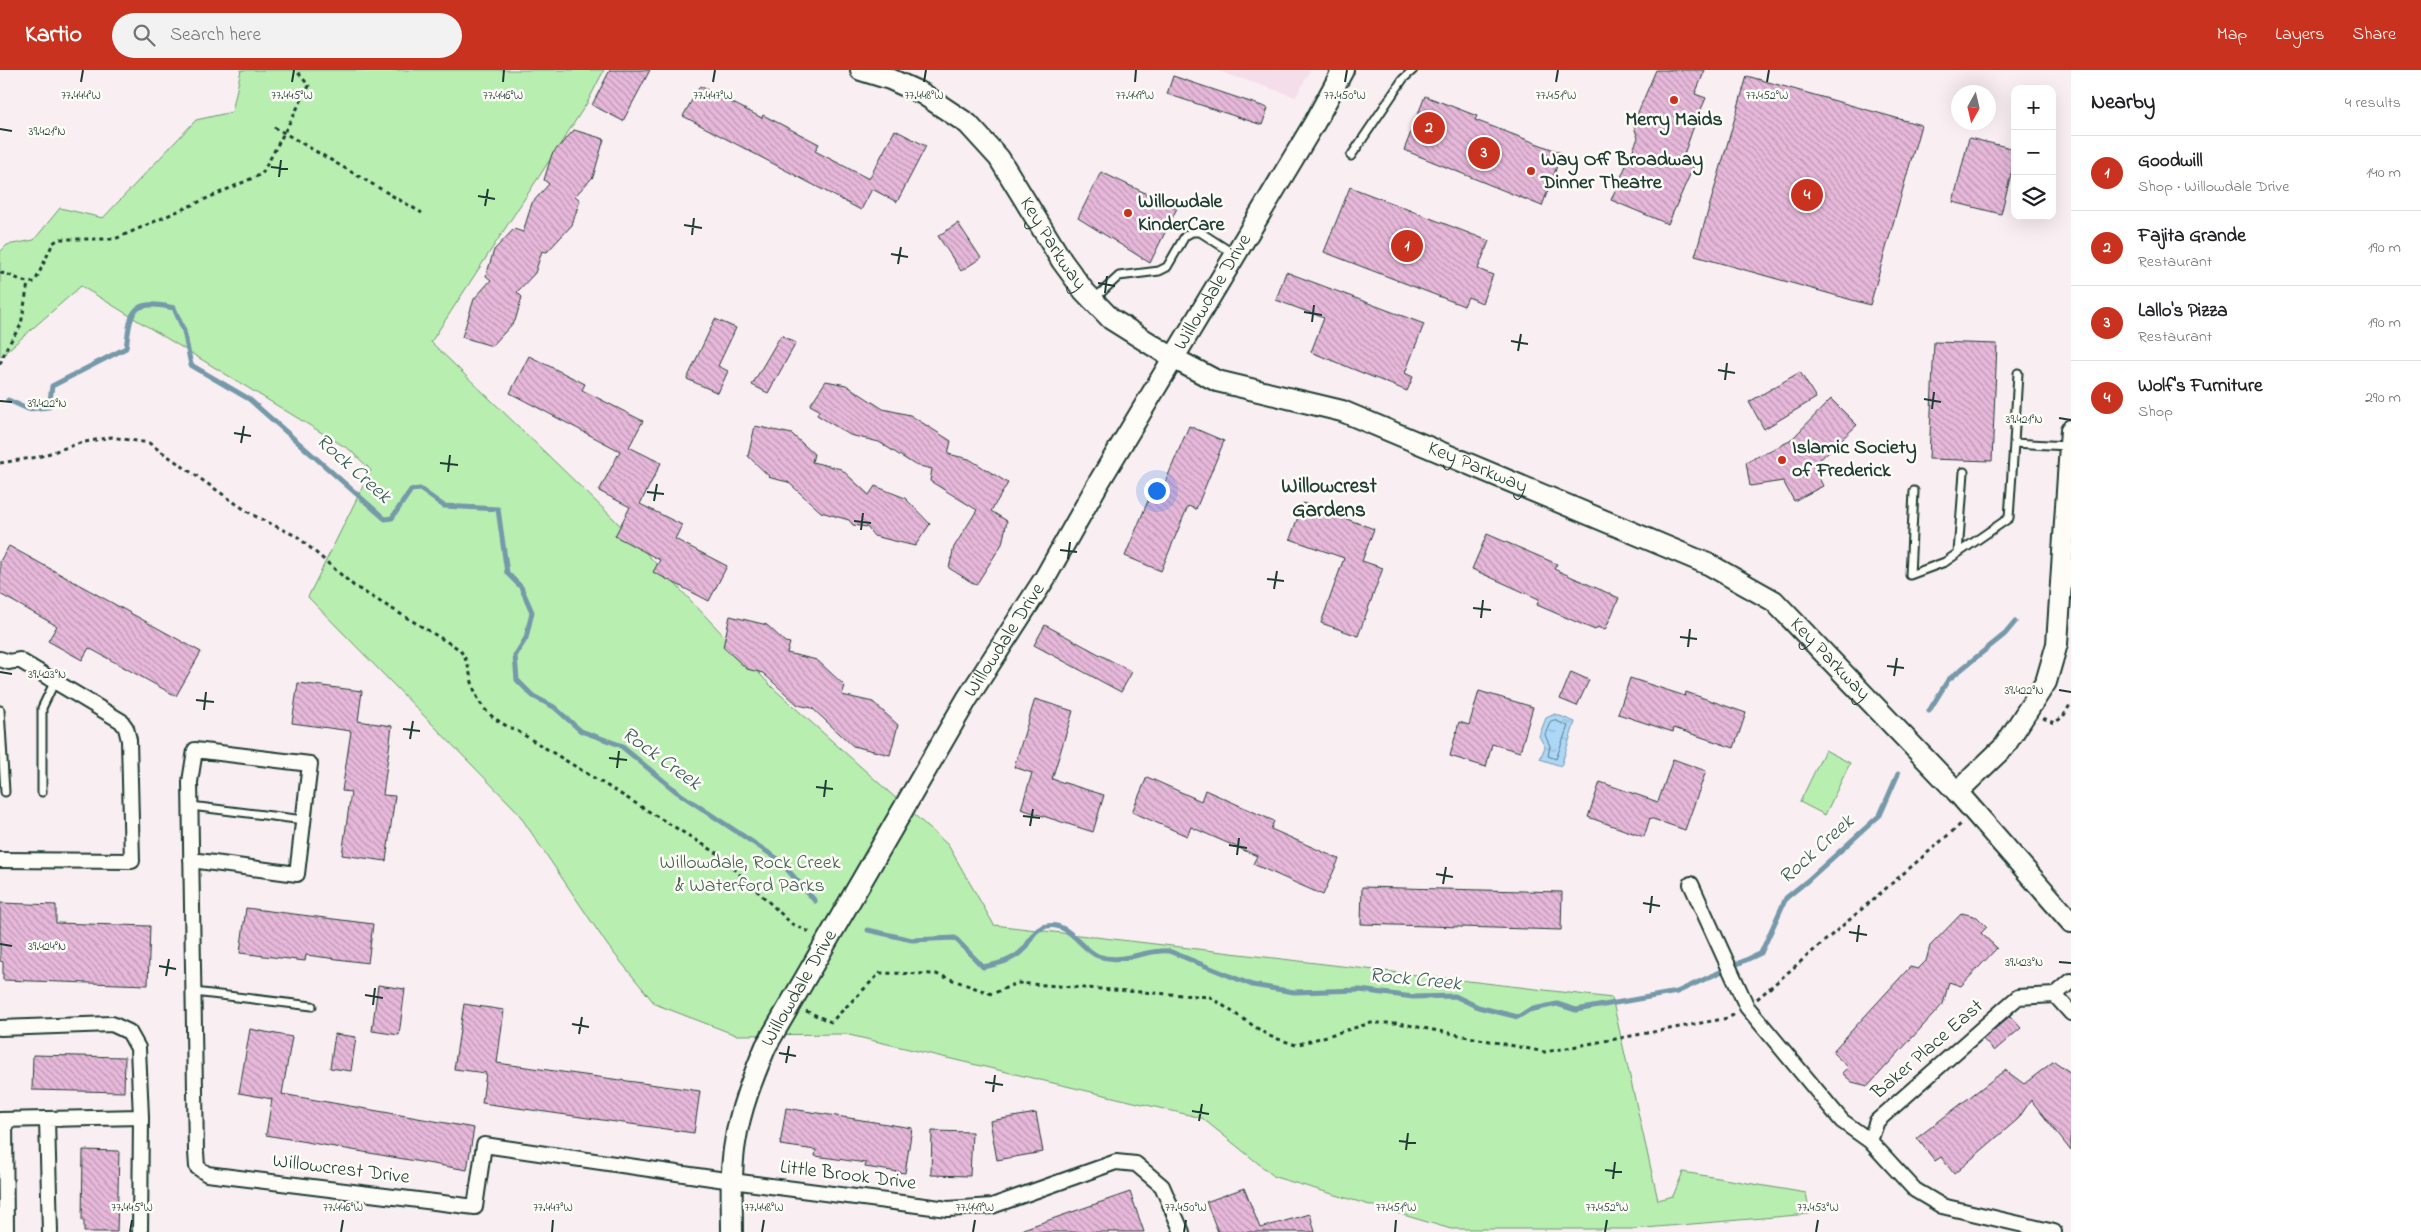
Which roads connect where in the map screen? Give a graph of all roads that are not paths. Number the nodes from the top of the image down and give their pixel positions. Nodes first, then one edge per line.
1 (861, 70) edge
2 (1343, 70) edge
3 (1413, 70) edge
4 (1351, 156) dead end
5 (1236, 255) junction
6 (1093, 300) junction
7 (1173, 358) junction
8 (2018, 373) dead end
9 (2071, 438) edge
10 (2014, 443) junction
11 (1964, 472) dead end
12 (1914, 491) dead end
13 (1958, 553) junction
14 (0, 659) edge
15 (55, 681) junction
16 (0, 710) edge
17 (5, 792) dead end
18 (42, 792) dead end
19 (1958, 792) junction
20 (190, 806) junction
21 (304, 820) junction
22 (0, 860) edge
23 (191, 860) junction
24 (1691, 884) dead end
25 (2071, 922) edge
26 (2071, 981) edge
27 (194, 992) junction
28 (2054, 995) junction
29 (312, 1006) dead end
30 (2071, 1013) edge
31 (0, 1028) edge
32 (141, 1117) junction
33 (2, 1120) edge
34 (48, 1120) junction
35 (1870, 1141) junction
36 (732, 1181) junction
37 (6, 1232) edge
38 (50, 1232) edge
39 (140, 1232) edge
40 (732, 1232) edge
41 (1182, 1232) edge
42 (2054, 1232) edge

1 - 6 street, Key Parkway
2 - 5 street, Willowdale Drive
3 - 4 lane
5 - 6 lane
5 - 7 street, Willowdale Drive
6 - 7 street, Key Parkway
7 - 19 street, Key Parkway
7 - 36 street, Willowdale Drive
8 - 10 lane
9 - 10 lane
9 - 19 street
10 - 13 lane
11 - 13 lane
12 - 13 lane
14 - 15 street
15 - 18 lane
15 - 22 street
16 - 17 lane
19 - 25 street, Key Parkway
20 - 21 lane
20 - 21 street, Willowcrest Drive
20 - 23 street, Willowcrest Drive
21 - 23 street, Willowcrest Drive
23 - 27 street, Willowcrest Drive
24 - 35 street
26 - 28 street
27 - 29 lane
27 - 36 street, Willowcrest Drive
28 - 30 street
28 - 35 street, Baker Place East
31 - 32 street
32 - 34 street
32 - 39 street
33 - 34 street
33 - 37 street
34 - 38 street
35 - 42 street
36 - 40 street, Willowdale Drive
36 - 41 street, Little Brook Drive

